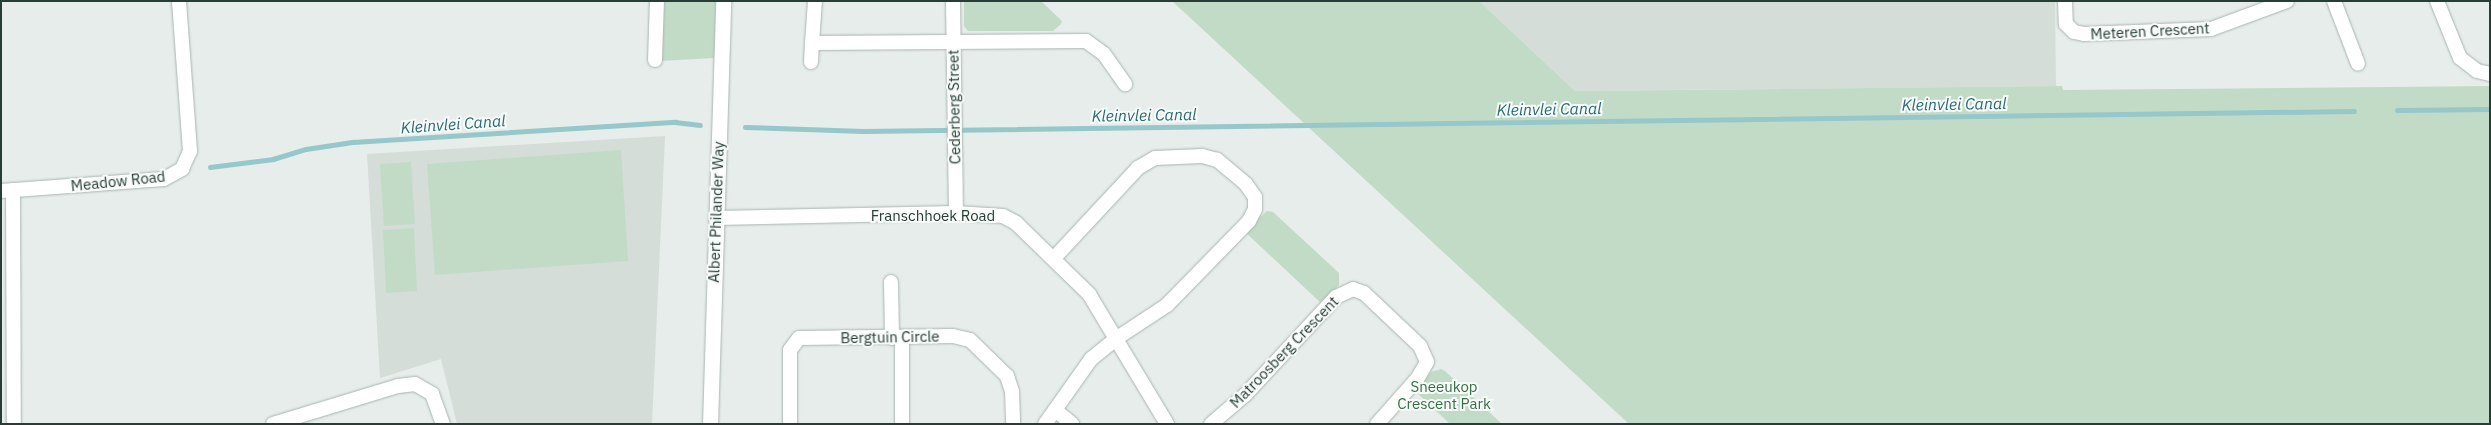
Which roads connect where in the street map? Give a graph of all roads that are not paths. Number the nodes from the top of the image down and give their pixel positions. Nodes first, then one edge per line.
1 (179, 1) edge
2 (658, 1) edge
3 (723, 1) edge
4 (815, 1) edge
5 (953, 1) edge
6 (2065, 1) edge
7 (2287, 1) edge
8 (2334, 1) edge
9 (2437, 1) edge
10 (953, 41) junction
11 (812, 43) junction
12 (655, 60) dead end
13 (811, 62) dead end
14 (2358, 64) dead end
15 (2490, 74) edge
16 (1125, 84) dead end
17 (7, 191) edge
18 (956, 213) junction
19 (716, 218) junction
20 (1054, 258) junction
21 (892, 282) dead end
22 (7, 317) edge
23 (897, 338) junction
24 (1117, 338) junction
25 (1055, 410) junction
26 (14, 424) edge
27 (273, 424) edge
28 (443, 424) edge
29 (710, 424) edge
30 (790, 424) edge
31 (902, 424) edge
32 (1013, 424) edge
33 (1045, 424) edge
34 (1072, 424) edge
35 (1167, 424) edge
36 (1211, 424) edge
37 (1377, 424) edge

1 - 17 street, Meadow Road
2 - 12 street
3 - 19 street, Albert Philander Way
4 - 11 street
5 - 10 street, Cederberg Street
6 - 7 street, Meteren Crescent
8 - 14 street
9 - 15 street
10 - 11 street
10 - 16 street
10 - 18 street, Cederberg Street
11 - 13 street
17 - 22 street
18 - 19 street, Franschhoek Road
18 - 20 street, Franschhoek Road
19 - 29 street, Albert Philander Way
20 - 24 street, Franschhoek Road
20 - 24 street
21 - 23 street
22 - 26 street
23 - 30 street, Bergtuin Circle
23 - 31 street
23 - 32 street, Bergtuin Circle
24 - 25 street
24 - 35 street, Franschhoek Road
25 - 33 street
25 - 34 street
27 - 28 street
36 - 37 street, Matroosberg Crescent

